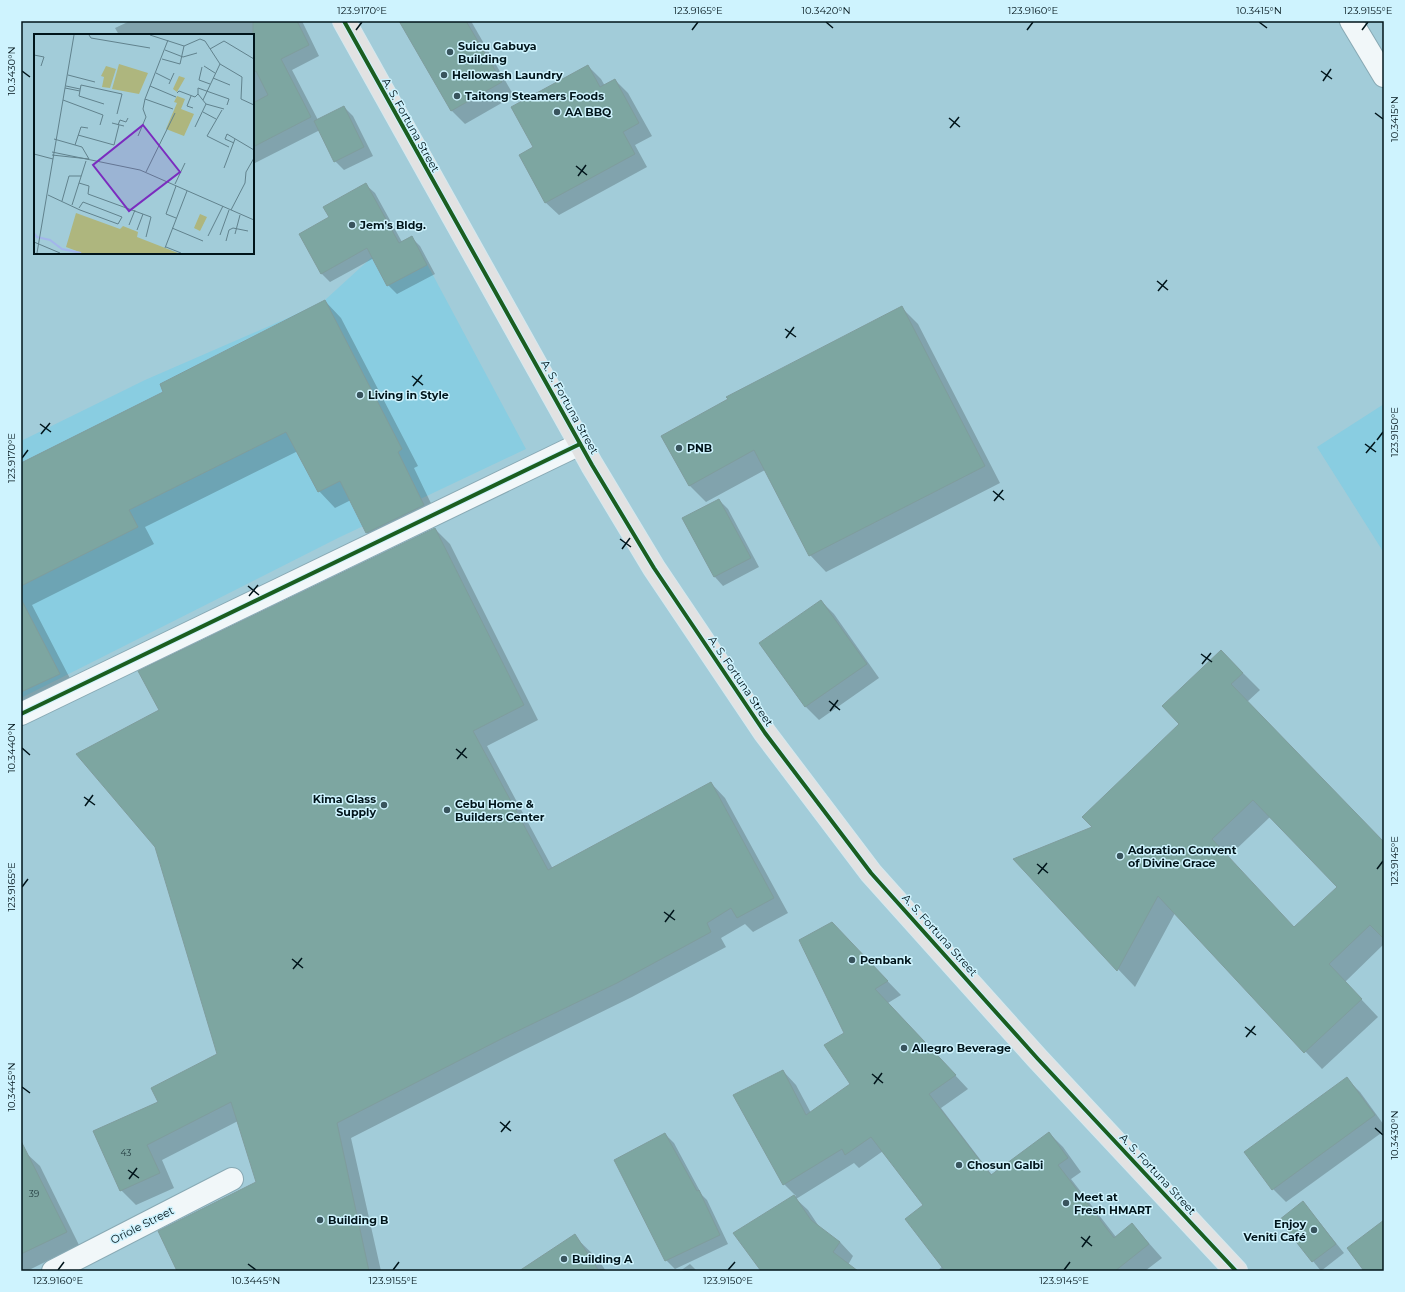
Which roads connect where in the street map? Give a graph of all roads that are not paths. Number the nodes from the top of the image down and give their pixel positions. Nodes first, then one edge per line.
1 (344, 21) edge
2 (1351, 21) edge
3 (1384, 76) edge
4 (580, 444) junction
5 (21, 714) edge
6 (232, 1179) dead end
7 (53, 1271) edge
8 (1236, 1271) edge

1 - 4 main road, A. S. Fortuna Street
2 - 3 street
4 - 5 street
4 - 8 main road, A. S. Fortuna Street
6 - 7 street, Oriole Street

